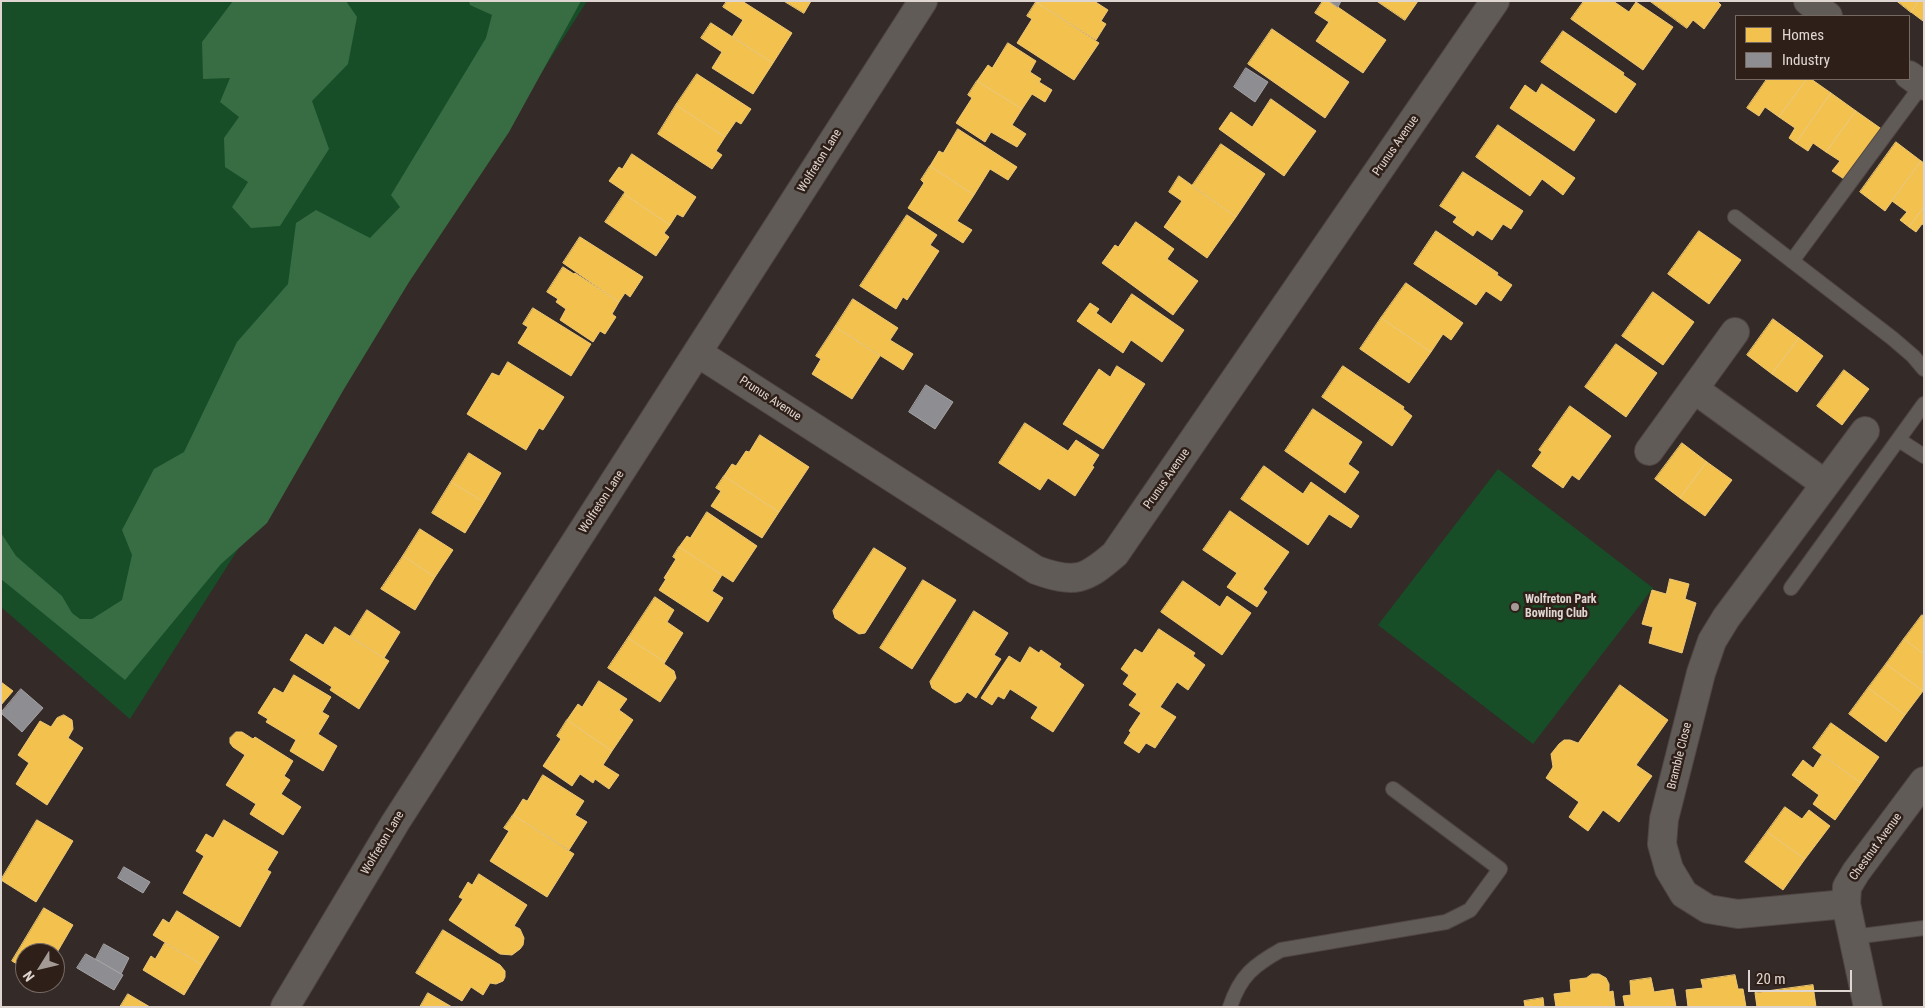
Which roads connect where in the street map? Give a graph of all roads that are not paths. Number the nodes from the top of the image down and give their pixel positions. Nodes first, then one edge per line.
1 (923, 1) edge
2 (1496, 1) edge
3 (1808, 1) edge
4 (1827, 15) edge
5 (1918, 82) edge
6 (1735, 217) dead end
7 (1792, 261) junction
8 (1736, 332) dead end
9 (698, 353) junction
10 (1924, 369) edge
11 (1694, 389) junction
12 (1924, 404) edge
13 (1865, 431) dead end
14 (1899, 440) junction
15 (1650, 451) dead end
16 (1924, 456) edge
17 (1825, 484) junction
18 (1791, 588) dead end
19 (1924, 780) edge
20 (1393, 789) dead end
21 (1846, 904) junction
22 (1924, 928) edge
23 (1853, 937) junction
24 (285, 1007) edge
25 (1230, 1007) edge
26 (1868, 1007) edge

1 - 9 street, Wolfreton Lane
2 - 9 street, Prunus Avenue
3 - 4 street
5 - 7 lane
6 - 7 lane
7 - 10 lane
8 - 11 street
9 - 24 street, Wolfreton Lane
11 - 15 street
11 - 17 street
12 - 14 lane
13 - 17 street, Bramble Close
14 - 16 lane
14 - 18 lane
17 - 21 street, Bramble Close
19 - 21 street, Chestnut Avenue
20 - 25 lane
21 - 23 street, Chestnut Avenue
22 - 23 lane
23 - 26 street, Chestnut Avenue

